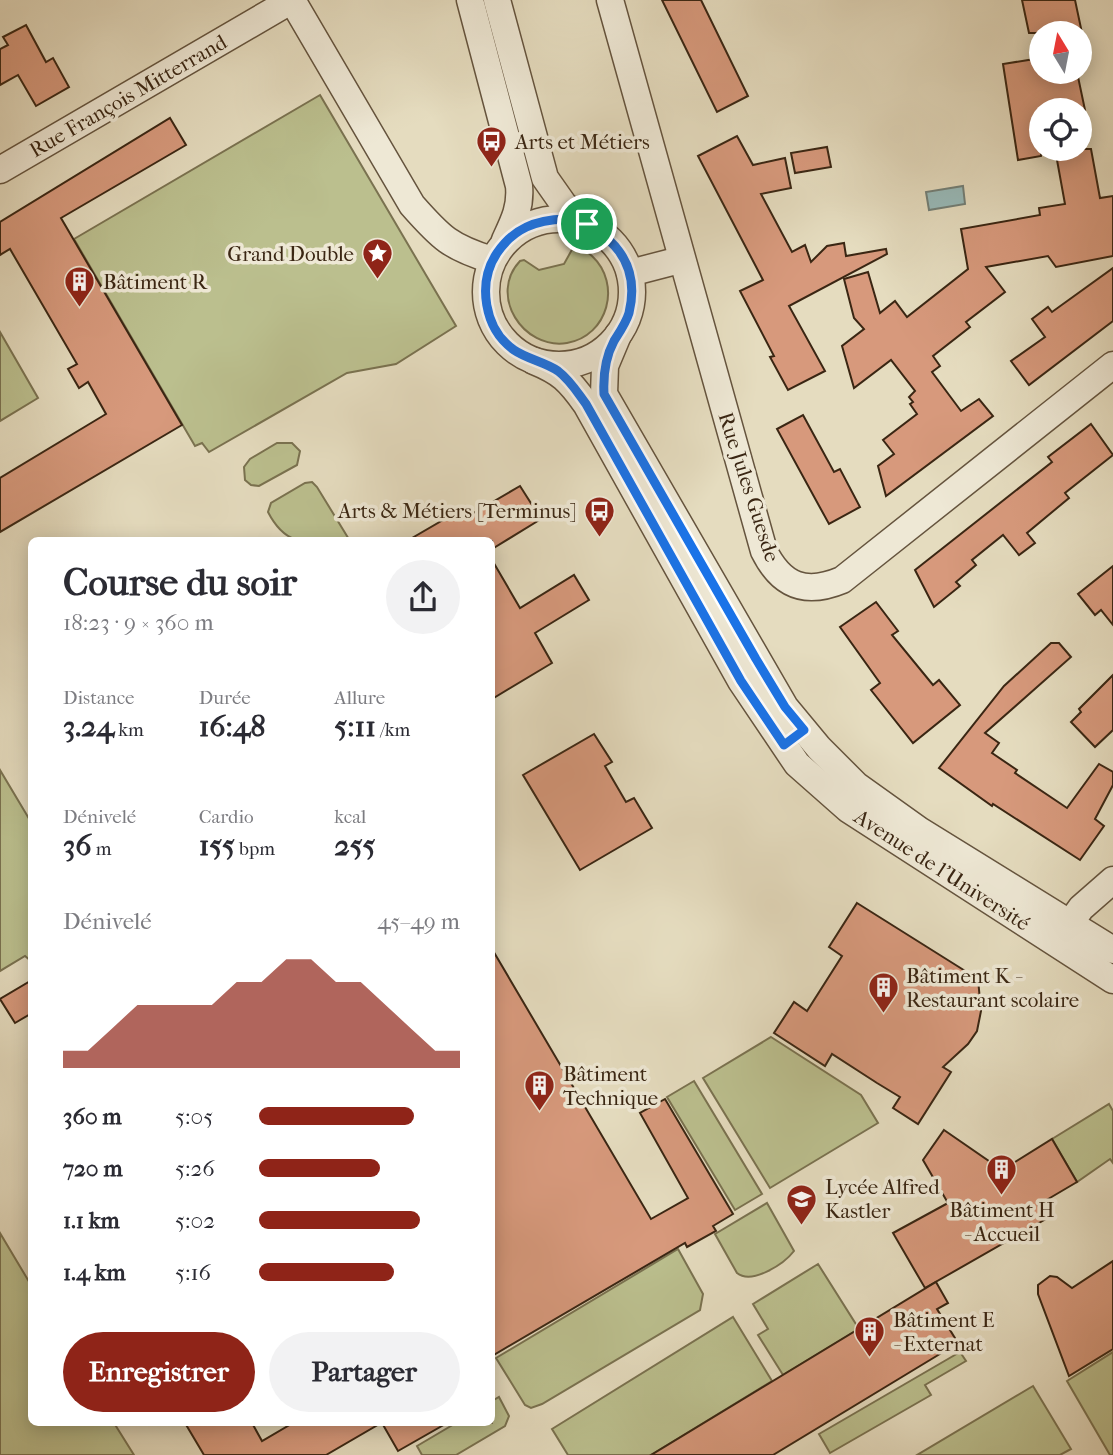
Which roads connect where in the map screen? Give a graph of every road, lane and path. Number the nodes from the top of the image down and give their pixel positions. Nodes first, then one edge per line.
1 (292, 0) edge
2 (470, 0) edge
3 (497, 0) edge
4 (610, 0) edge
5 (0, 170) edge
6 (587, 224) junction
7 (498, 251) junction
8 (680, 260) junction
9 (630, 273) junction
10 (618, 335) junction
11 (534, 361) junction
12 (1113, 365) edge
13 (726, 629) junction
14 (794, 738) junction
15 (1113, 880) edge
16 (1071, 922) junction
17 (1113, 950) edge
18 (1113, 980) edge

1 - 5 street, Rue François Mitterrand
1 - 7 street
2 - 7 street
3 - 6 street
4 - 8 street, Rue Jules Guesde
6 - 7 street
6 - 9 street
7 - 11 street
8 - 9 street
8 - 12 street, Rue Jules Guesde
9 - 10 street
10 - 11 street
10 - 13 street, Avenue de l'Université
11 - 13 street, Avenue de l'Université
13 - 14 street, Avenue de l'Université
14 - 16 street, Avenue de l'Université
14 - 18 street, Avenue de l'Université
15 - 16 street
16 - 17 street, Avenue de l'Université

